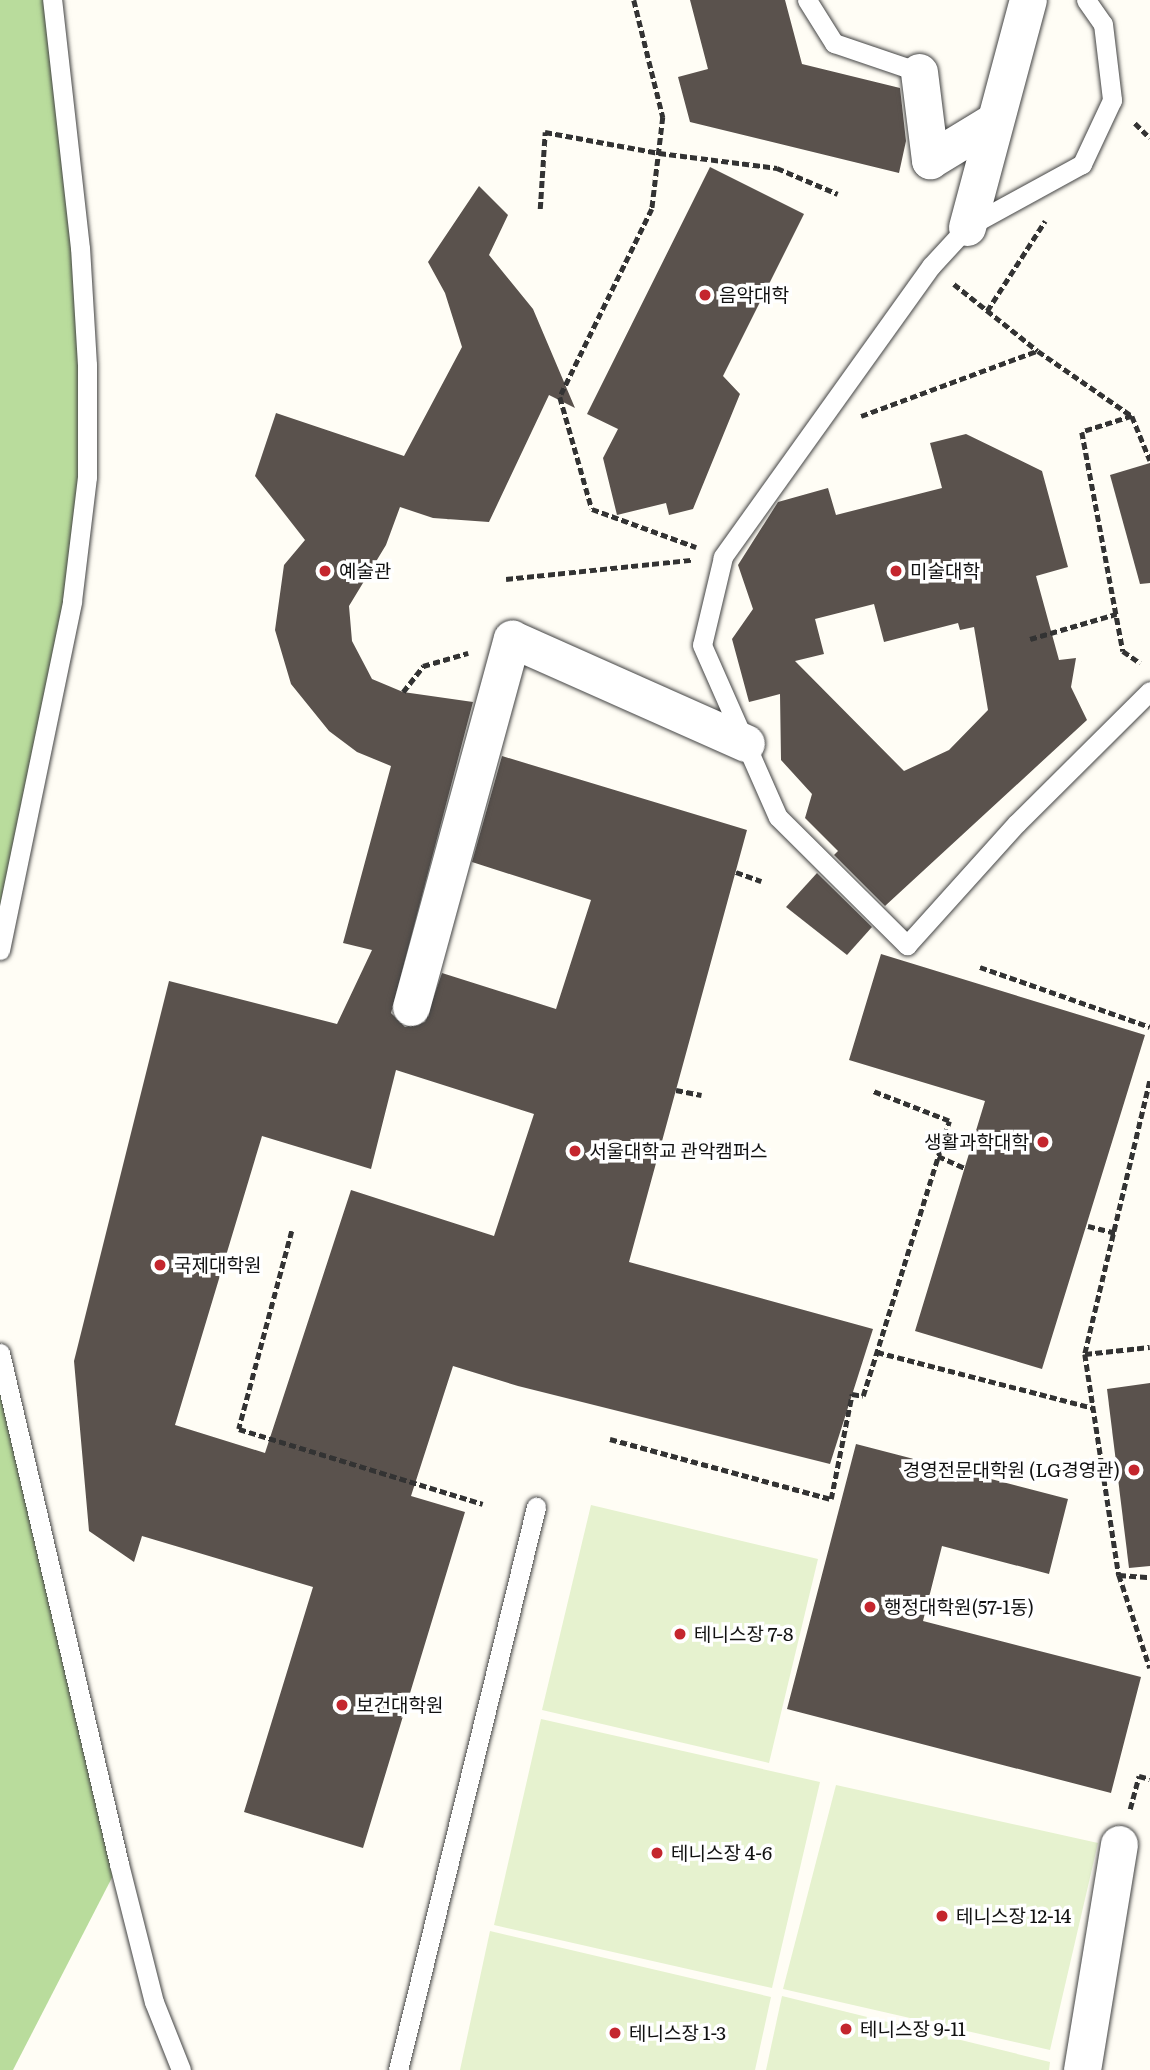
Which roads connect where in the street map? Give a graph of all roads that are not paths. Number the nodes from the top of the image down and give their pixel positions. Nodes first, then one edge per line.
1 (52, 0) edge
2 (807, 0) edge
3 (1028, 0) edge
4 (1086, 0) edge
5 (919, 72) joint
6 (994, 121) junction
7 (967, 228) junction
8 (1150, 691) edge
9 (746, 743) junction
10 (0, 950) edge
11 (411, 1007) dead end
12 (0, 1353) edge
13 (536, 1507) dead end
14 (1119, 1844) dead end
15 (181, 2070) edge
16 (398, 2070) edge
17 (1082, 2070) edge

1 - 10 lane
2 - 5 lane
3 - 6 street
4 - 7 lane
5 - 6 street
6 - 7 street
7 - 9 lane
8 - 9 lane
9 - 11 street
12 - 15 lane
13 - 16 lane
14 - 17 street

